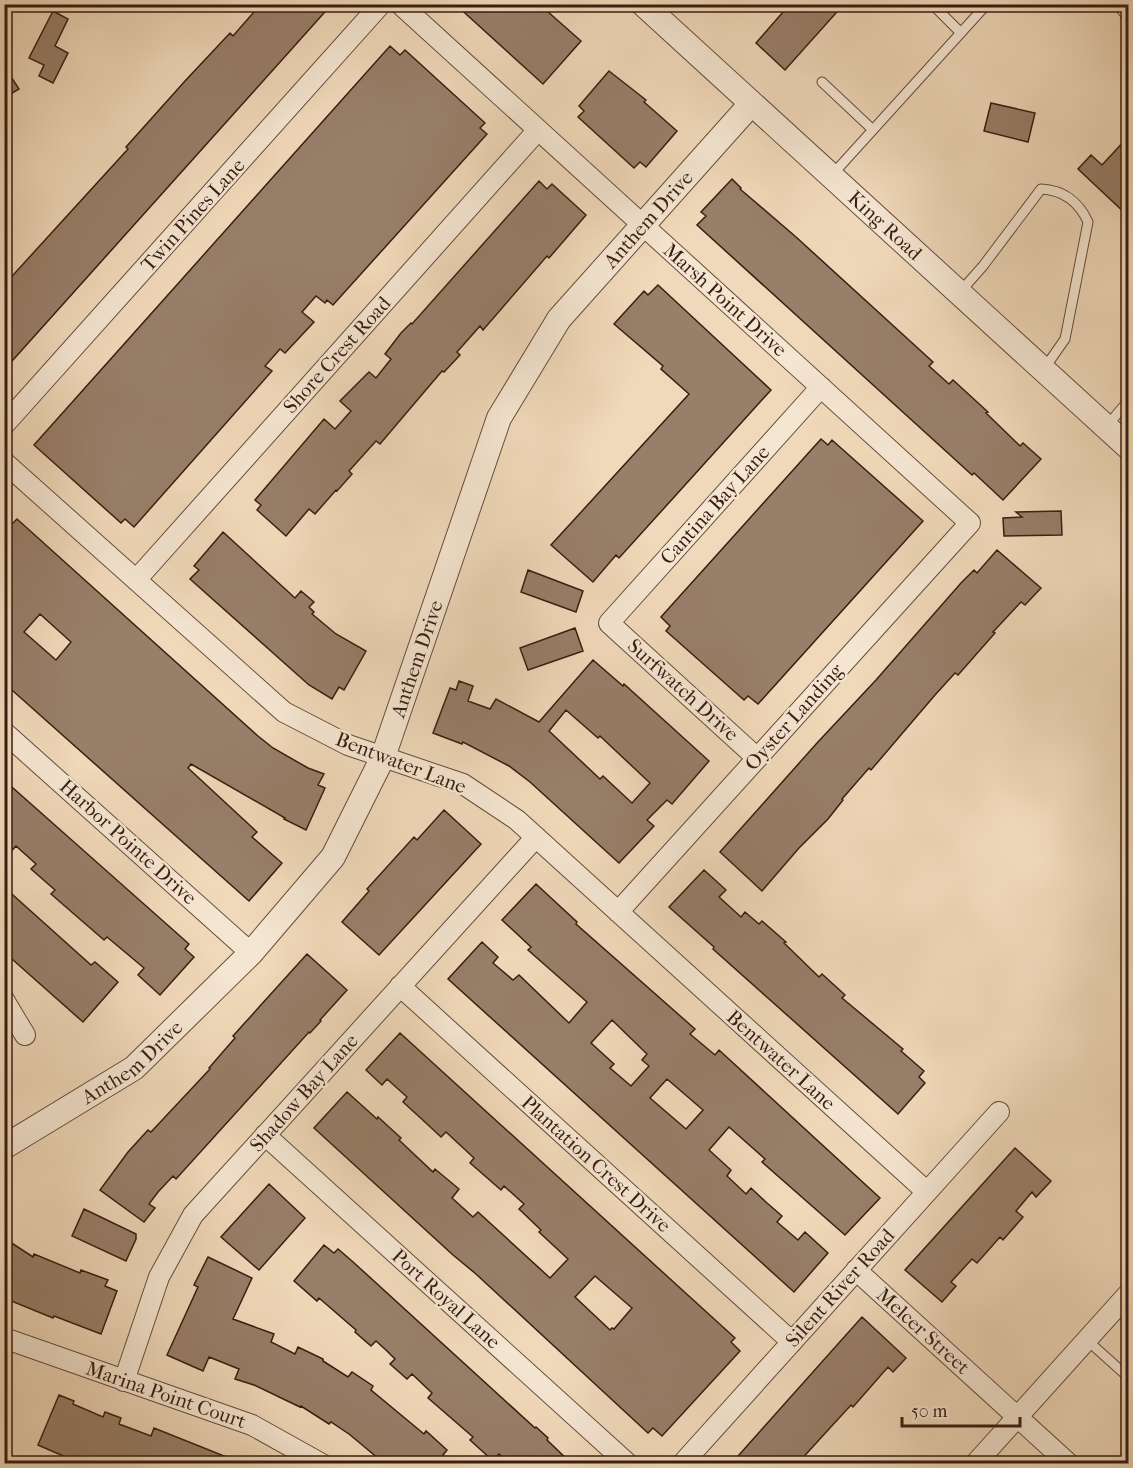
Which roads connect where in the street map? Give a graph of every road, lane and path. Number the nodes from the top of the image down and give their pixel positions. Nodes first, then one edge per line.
1 (381, 4) edge
2 (400, 4) edge
3 (644, 4) edge
4 (932, 4) edge
5 (987, 4) edge
6 (1117, 4) edge
7 (1128, 18) edge
8 (961, 33) junction
9 (822, 82) dead end
10 (751, 104) junction
11 (538, 130) junction
12 (873, 130) junction
13 (830, 177) junction
14 (642, 224) junction
15 (958, 294) junction
16 (1044, 370) junction
17 (821, 387) junction
18 (1128, 401) edge
19 (4, 425) edge
20 (1106, 427) junction
21 (1128, 447) edge
22 (4, 462) edge
23 (970, 523) joint
24 (136, 580) junction
25 (609, 623) joint
26 (4, 732) edge
27 (383, 757) junction
28 (757, 758) junction
29 (536, 837) junction
30 (618, 912) junction
31 (251, 953) junction
32 (400, 986) junction
33 (4, 1000) edge
34 (25, 1035) dead end
35 (999, 1112) dead end
36 (265, 1135) junction
37 (4, 1147) edge
38 (927, 1192) junction
39 (856, 1270) junction
40 (1128, 1294) edge
41 (4, 1338) edge
42 (1087, 1340) junction
43 (792, 1342) junction
44 (1128, 1377) edge
45 (123, 1381) junction
46 (1017, 1416) junction
47 (322, 1464) edge
48 (627, 1464) edge
49 (682, 1464) edge
50 (975, 1464) edge
51 (1069, 1464) edge

1 - 19 street, Twin Pines Lane
2 - 11 street, Marsh Point Drive
3 - 10 street, King Road
4 - 8 lane
5 - 8 lane
6 - 7 lane
8 - 12 lane
9 - 12 lane
10 - 13 street, King Road
10 - 14 street, Anthem Drive
11 - 14 street, Marsh Point Drive
11 - 24 street, Shore Crest Road
12 - 13 lane
13 - 15 street, King Road
14 - 17 street, Marsh Point Drive
14 - 27 street, Anthem Drive
15 - 16 street, King Road
15 - 16 lane
16 - 20 street, King Road
17 - 23 street, Marsh Point Drive
17 - 25 street, Cantina Bay Lane
18 - 20 lane
20 - 21 street, King Road
22 - 24 street, Bentwater Lane
23 - 28 street, Oyster Landing
24 - 27 street, Bentwater Lane
25 - 28 street, Surfwatch Drive
26 - 31 street, Harbor Pointe Drive
27 - 29 street, Bentwater Lane
27 - 31 street, Anthem Drive
28 - 30 street, Oyster Landing
29 - 30 street, Bentwater Lane
29 - 32 street, Shadow Bay Lane
30 - 38 street, Bentwater Lane
31 - 37 street, Anthem Drive
32 - 36 street, Shadow Bay Lane
32 - 43 street, Plantation Crest Drive
33 - 34 street
35 - 38 street, Silent River Road
36 - 45 street, Shadow Bay Lane
36 - 48 street, Port Royal Lane
38 - 39 street, Silent River Road
39 - 43 street, Silent River Road
39 - 46 street, Melcer Street
40 - 42 street
41 - 45 street, Marina Point Court
42 - 44 lane
42 - 46 street
43 - 49 street, Silent River Road
45 - 47 street, Marina Point Court
46 - 50 street
46 - 51 street, Melcer Street

